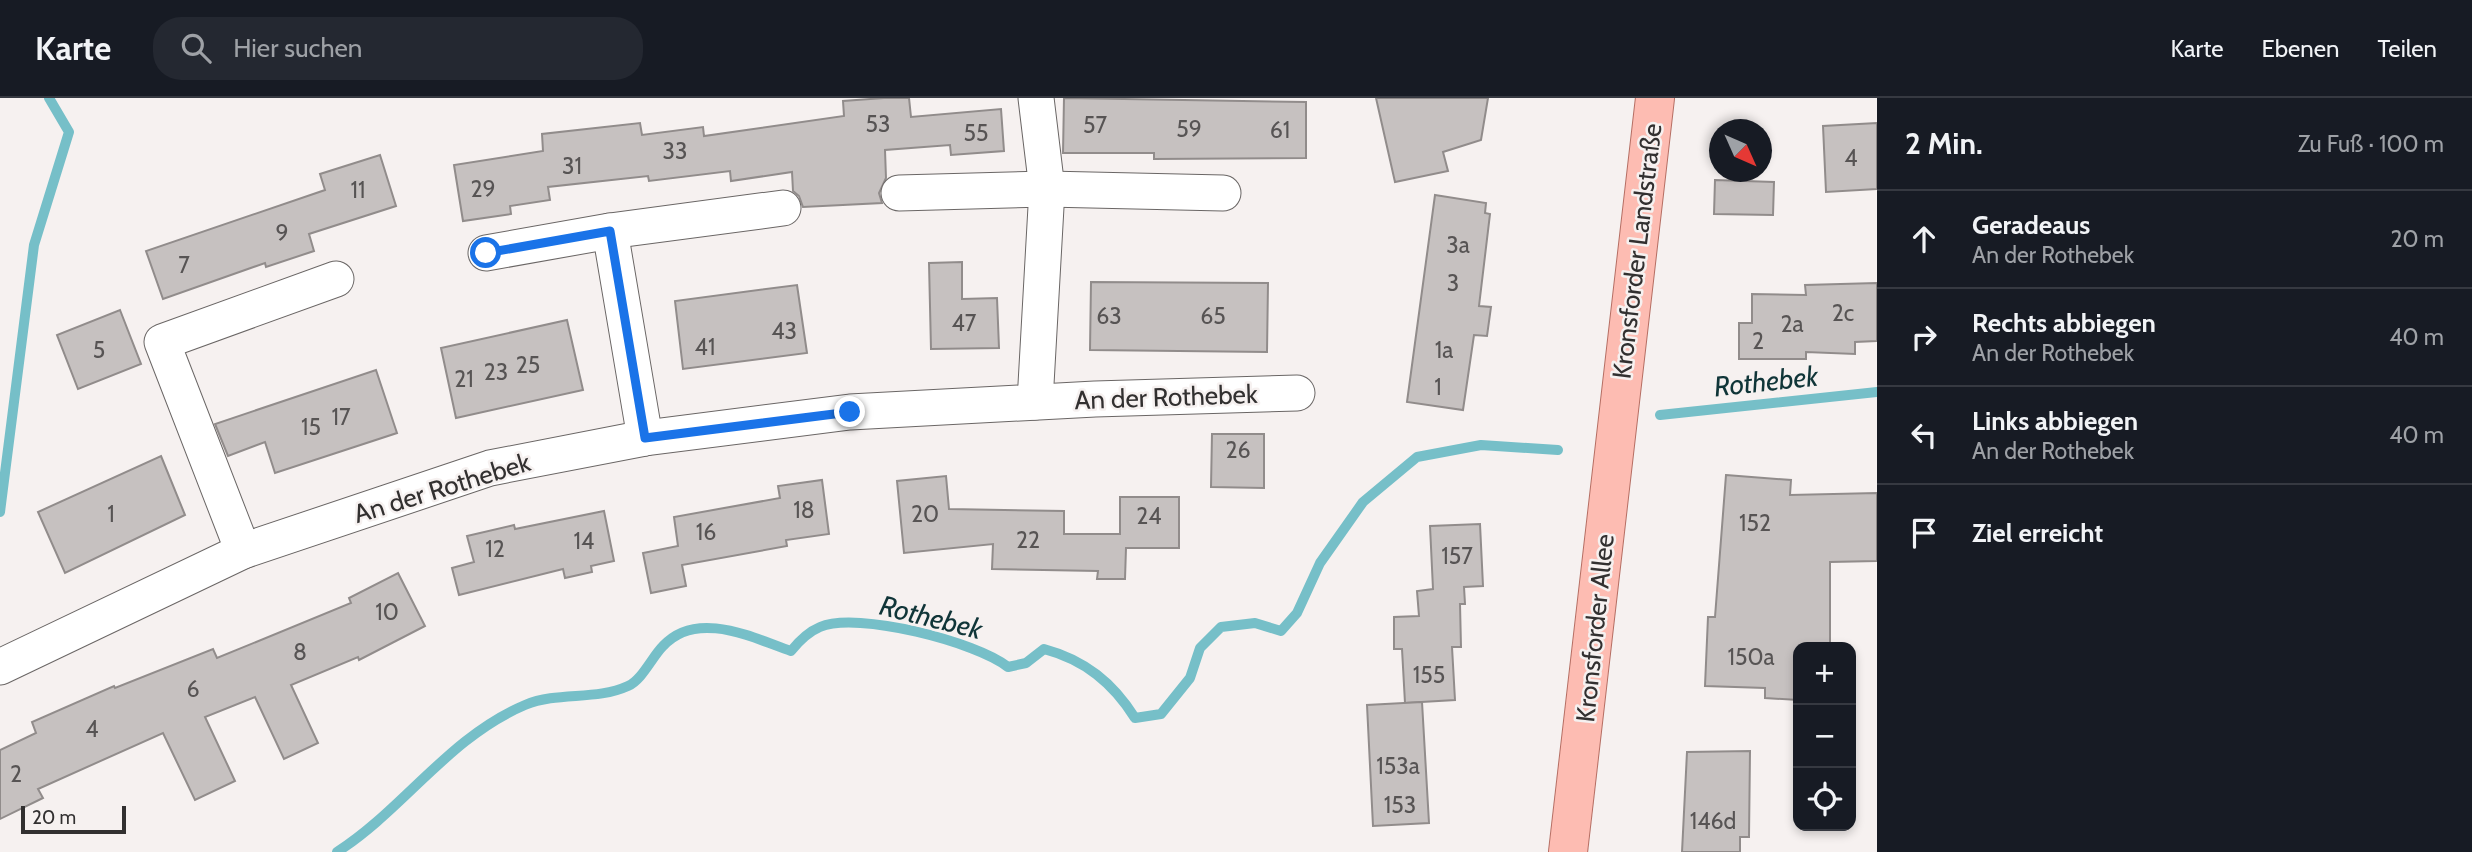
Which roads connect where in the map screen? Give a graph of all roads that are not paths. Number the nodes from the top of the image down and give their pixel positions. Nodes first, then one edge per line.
1 (1036, 98) edge
2 (1655, 98) edge
3 (1046, 189) junction
4 (900, 193) dead end
5 (1223, 193) dead end
6 (783, 208) dead end
7 (610, 231) junction
8 (486, 253) dead end
9 (335, 279) dead end
10 (1297, 393) dead end
11 (1035, 402) junction
12 (1619, 404) joint
13 (645, 438) junction
14 (243, 551) junction
15 (0, 667) edge
16 (1568, 852) edge

1 - 3 street, An der Rothebek
2 - 12 main road, Kronsforder Landstraße
3 - 4 street
3 - 5 street
3 - 11 street, An der Rothebek
6 - 7 street
7 - 8 street
7 - 13 street
9 - 14 street
10 - 11 street, An der Rothebek
11 - 13 street, An der Rothebek
12 - 16 main road, Kronsforder Allee
13 - 14 street, An der Rothebek
14 - 15 street, An der Rothebek

